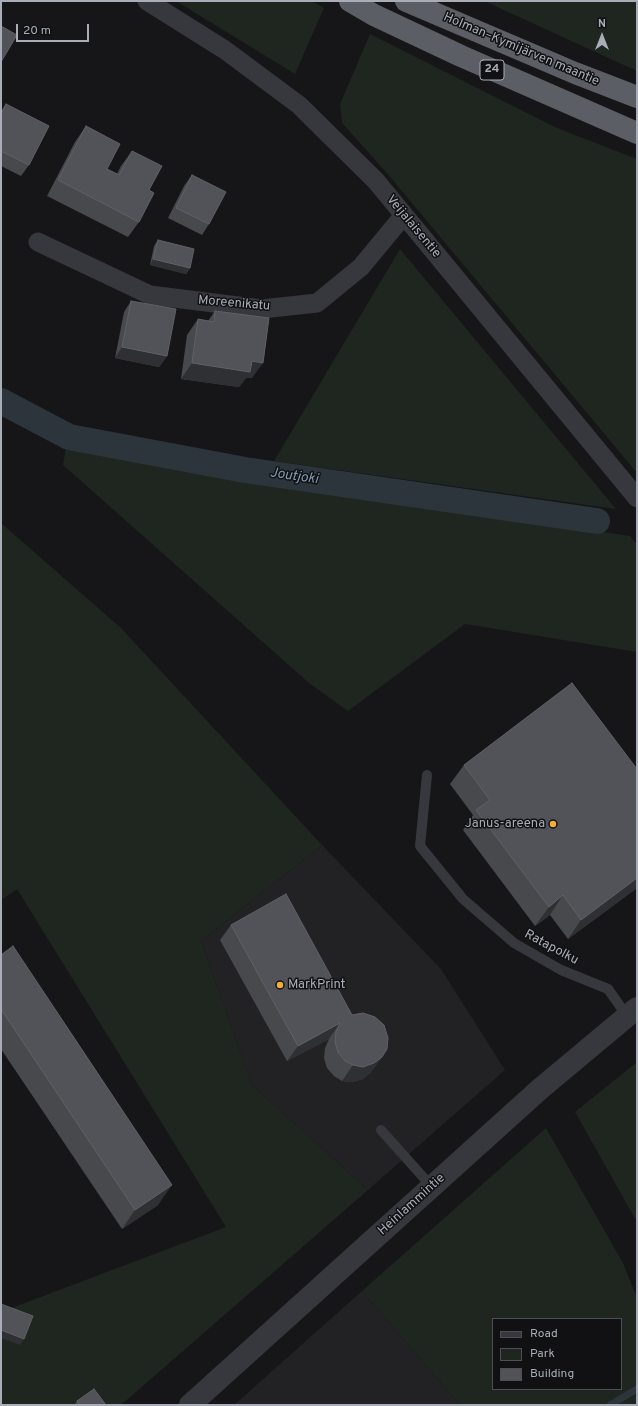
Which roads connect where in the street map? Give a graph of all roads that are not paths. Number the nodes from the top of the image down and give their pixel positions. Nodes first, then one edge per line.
1 (147, 1) edge
2 (350, 1) edge
3 (406, 1) edge
4 (637, 97) edge
5 (637, 133) edge
6 (404, 215) junction
7 (38, 242) dead end
8 (637, 498) edge
9 (427, 775) dead end
10 (632, 1012) edge
11 (381, 1130) dead end
12 (432, 1187) junction
13 (190, 1405) edge

1 - 6 street, Veijalaisentie
2 - 5 highway, 24
3 - 4 highway, Holman–Kymijärven maantie / 24
6 - 7 street, Moreenikatu
6 - 8 street, Veijalaisentie
9 - 10 lane, Ratapolku
10 - 12 street, Heinlammintie
11 - 12 lane
12 - 13 street, Heinlammintie

